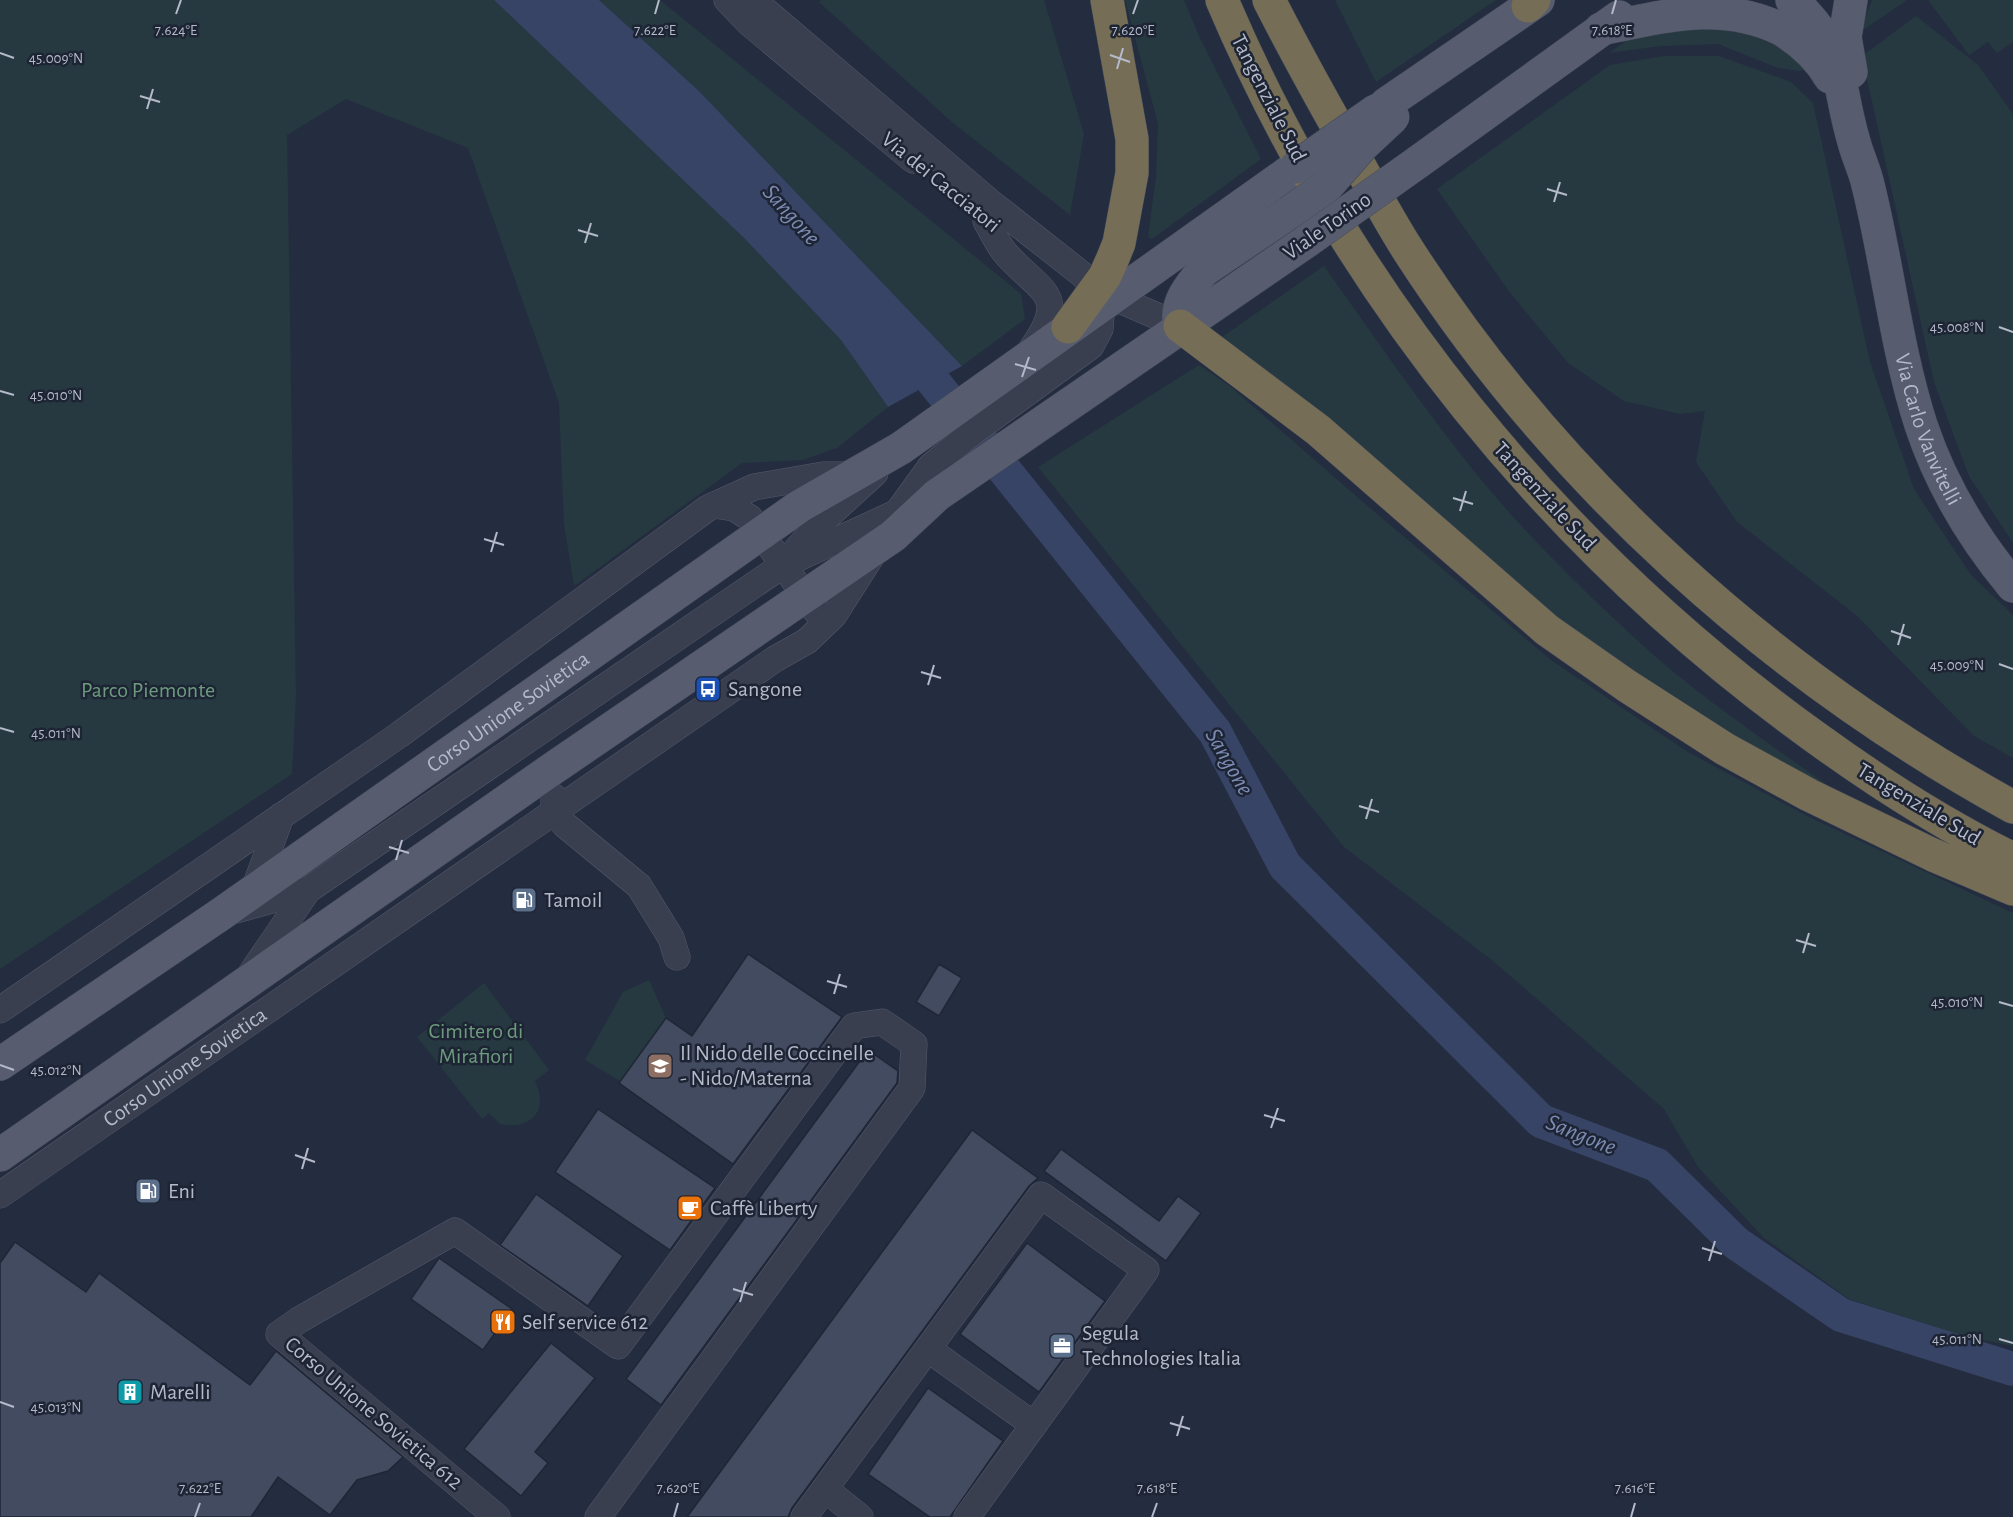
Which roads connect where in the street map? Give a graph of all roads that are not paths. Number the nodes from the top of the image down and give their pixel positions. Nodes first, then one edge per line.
1 (727, 0) edge
2 (753, 0) edge
3 (1107, 0) edge
4 (1222, 0) edge
5 (1269, 0) edge
6 (1288, 0) edge
7 (1644, 0) edge
8 (1792, 0) edge
9 (1851, 0) edge
10 (1534, 2) edge
11 (1601, 29) junction
12 (1295, 53) junction
13 (1847, 110) junction
14 (1389, 111) junction
15 (1868, 183) junction
16 (986, 221) junction
17 (1091, 282) junction
18 (1180, 326) junction
19 (1068, 327) joint
20 (1023, 360) junction
21 (989, 422) junction
22 (909, 442) junction
23 (856, 474) junction
24 (940, 482) junction
25 (714, 505) junction
26 (761, 534) junction
27 (877, 546) junction
28 (783, 565) junction
29 (2013, 586) edge
30 (806, 597) junction
31 (813, 636) junction
32 (555, 767) junction
33 (2013, 807) edge
34 (554, 812) junction
35 (281, 816) junction
36 (425, 857) junction
37 (2013, 859) edge
38 (2013, 889) edge
39 (254, 890) junction
40 (308, 890) junction
41 (422, 903) junction
42 (221, 914) junction
43 (677, 957) dead end
44 (245, 983) junction
45 (0, 1010) edge
46 (0, 1064) edge
47 (0, 1155) edge
48 (2, 1191) edge
49 (928, 1349) junction
50 (1034, 1425) junction
51 (825, 1489) junction
52 (490, 1515) edge
53 (598, 1517) edge
54 (804, 1517) edge
55 (860, 1517) edge
56 (968, 1517) edge

1 - 16 street, Via dei Cacciatori
2 - 17 street, Via dei Cacciatori
3 - 17 highway
4 - 37 highway, Tangenziale Sud
5 - 12 highway, Tangenziale Sud
6 - 12 highway
7 - 11 main road, Viale Torino
8 - 13 main road, Via Carlo Vanvitelli
9 - 15 main road, Via Carlo Vanvitelli
10 - 14 main road
11 - 13 main road
11 - 18 main road, Viale Torino, bridge
12 - 33 highway, Tangenziale Sud
13 - 15 main road, Via Carlo Vanvitelli
14 - 17 main road, bridge
14 - 18 main road, bridge
15 - 29 main road, Via Carlo Vanvitelli
16 - 17 street, Via dei Cacciatori
16 - 20 street
17 - 18 street, Via dei Cacciatori
17 - 19 highway
17 - 21 street
18 - 21 main road, Viale Torino
18 - 38 highway
19 - 20 main road
20 - 21 main road, Corso Unione Sovietica
21 - 22 main road, Corso Unione Sovietica
21 - 24 main road, Corso Unione Sovietica
22 - 23 main road, Corso Unione Sovietica
22 - 28 street
23 - 25 street, Corso Unione Sovietica
23 - 26 main road, Corso Unione Sovietica
24 - 27 main road, Corso Unione Sovietica
24 - 28 street
25 - 26 street
25 - 35 street, Corso Unione Sovietica
26 - 28 street
26 - 39 main road, Corso Unione Sovietica
27 - 30 main road, Corso Unione Sovietica
27 - 31 street, Corso Unione Sovietica
28 - 30 street
28 - 40 street, Corso Unione Sovietica
30 - 31 street
30 - 32 main road, Corso Unione Sovietica
31 - 34 street, Corso Unione Sovietica
32 - 34 street
32 - 36 main road, Corso Unione Sovietica
34 - 41 street, Corso Unione Sovietica
34 - 43 street
35 - 39 street
35 - 45 street, Corso Unione Sovietica
36 - 41 street
36 - 44 main road, Corso Unione Sovietica
39 - 42 main road, Corso Unione Sovietica
40 - 42 street
40 - 44 street
41 - 48 street, Corso Unione Sovietica
42 - 46 main road, Corso Unione Sovietica
44 - 47 main road, Corso Unione Sovietica
49 - 50 street
49 - 50 street
49 - 51 street
50 - 56 street
51 - 54 street
51 - 55 street
52 - 53 street, Corso Unione Sovietica 612

